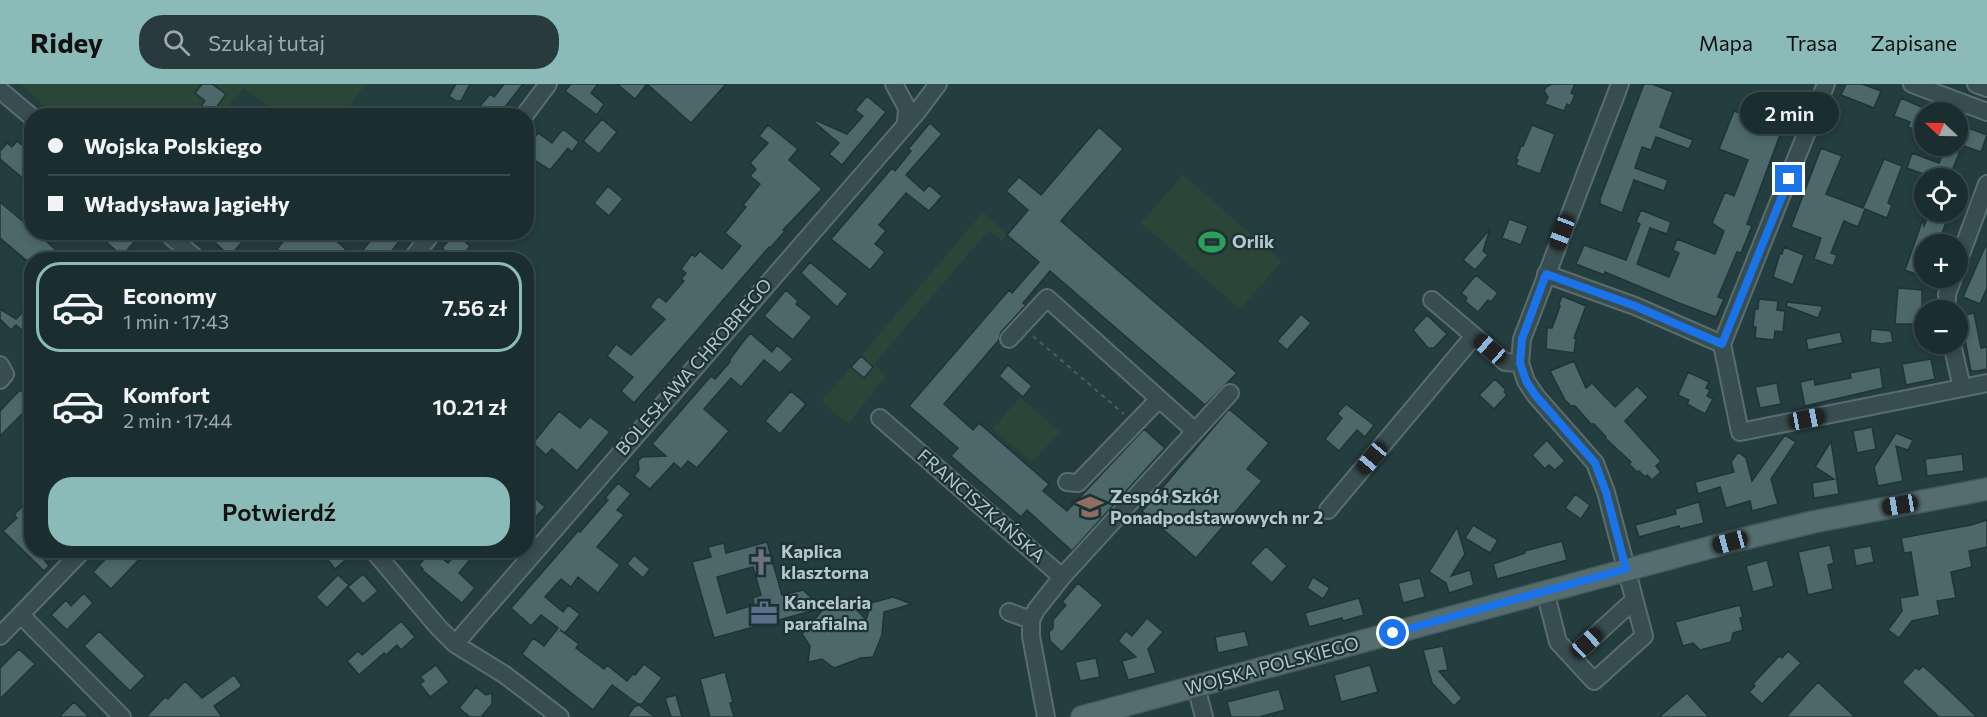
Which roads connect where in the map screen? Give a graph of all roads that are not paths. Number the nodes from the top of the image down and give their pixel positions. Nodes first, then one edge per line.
1 (548, 84) edge
2 (893, 84) edge
3 (938, 84) edge
4 (1620, 84) edge
5 (1826, 84) edge
6 (1912, 84) edge
7 (1976, 84) edge
8 (1987, 88) edge
9 (0, 90) edge
10 (530, 108) edge
11 (24, 110) edge
12 (1987, 112) edge
13 (906, 122) junction
14 (1987, 184) edge
15 (1968, 235) edge
16 (175, 240) edge
17 (427, 240) edge
18 (189, 252) edge
19 (417, 252) edge
20 (1546, 274) junction
21 (1432, 300) dead end
22 (1474, 336) junction
23 (1010, 339) dead end
24 (1722, 344) junction
25 (1954, 354) edge
26 (1520, 363) junction
27 (0, 365) edge
28 (0, 380) edge
29 (1987, 383) edge
30 (1962, 388) junction
31 (1230, 393) dead end
32 (1159, 399) junction
33 (880, 418) dead end
34 (1196, 431) junction
35 (1067, 482) dead end
36 (1987, 489) edge
37 (1328, 510) dead end
38 (534, 553) edge
39 (75, 558) edge
40 (380, 558) edge
41 (529, 558) edge
42 (1626, 569) junction
43 (1062, 577) junction
44 (1545, 591) junction
45 (1634, 600) junction
46 (1009, 612) dead end
47 (21, 615) junction
48 (1031, 620) junction
49 (0, 636) edge
50 (455, 644) junction
51 (1572, 657) junction
52 (1196, 686) junction
53 (122, 717) edge
54 (560, 717) edge
55 (1046, 717) edge
56 (1082, 717) edge
57 (1204, 717) edge

1 - 10 street
2 - 13 street
3 - 13 street, BOLESŁAWA CHROBREGO
4 - 20 street
5 - 24 street
6 - 12 street
7 - 8 street
9 - 11 street
13 - 38 street, BOLESŁAWA CHROBREGO
14 - 15 street
16 - 18 street
17 - 19 street
20 - 24 street
20 - 26 street
21 - 22 street
22 - 26 street
22 - 37 street
23 - 32 street
24 - 30 street
25 - 30 street
26 - 42 street
27 - 28 street
29 - 30 street
31 - 34 street, FRANCISZKAŃSKA
32 - 34 street
32 - 35 street
33 - 43 street, FRANCISZKAŃSKA
34 - 43 street, FRANCISZKAŃSKA
36 - 42 main road, WOJSKA POLSKIEGO
39 - 47 street
40 - 50 street
41 - 50 street, BOLESŁAWA CHROBREGO
42 - 44 main road, WOJSKA POLSKIEGO
42 - 45 street
43 - 48 street, FRANCISZKAŃSKA
44 - 51 street
44 - 52 main road, WOJSKA POLSKIEGO
45 - 51 street
45 - 51 street
46 - 48 street
47 - 49 street
47 - 53 street
48 - 55 street
50 - 54 street
52 - 56 main road, WOJSKA POLSKIEGO
52 - 57 street

